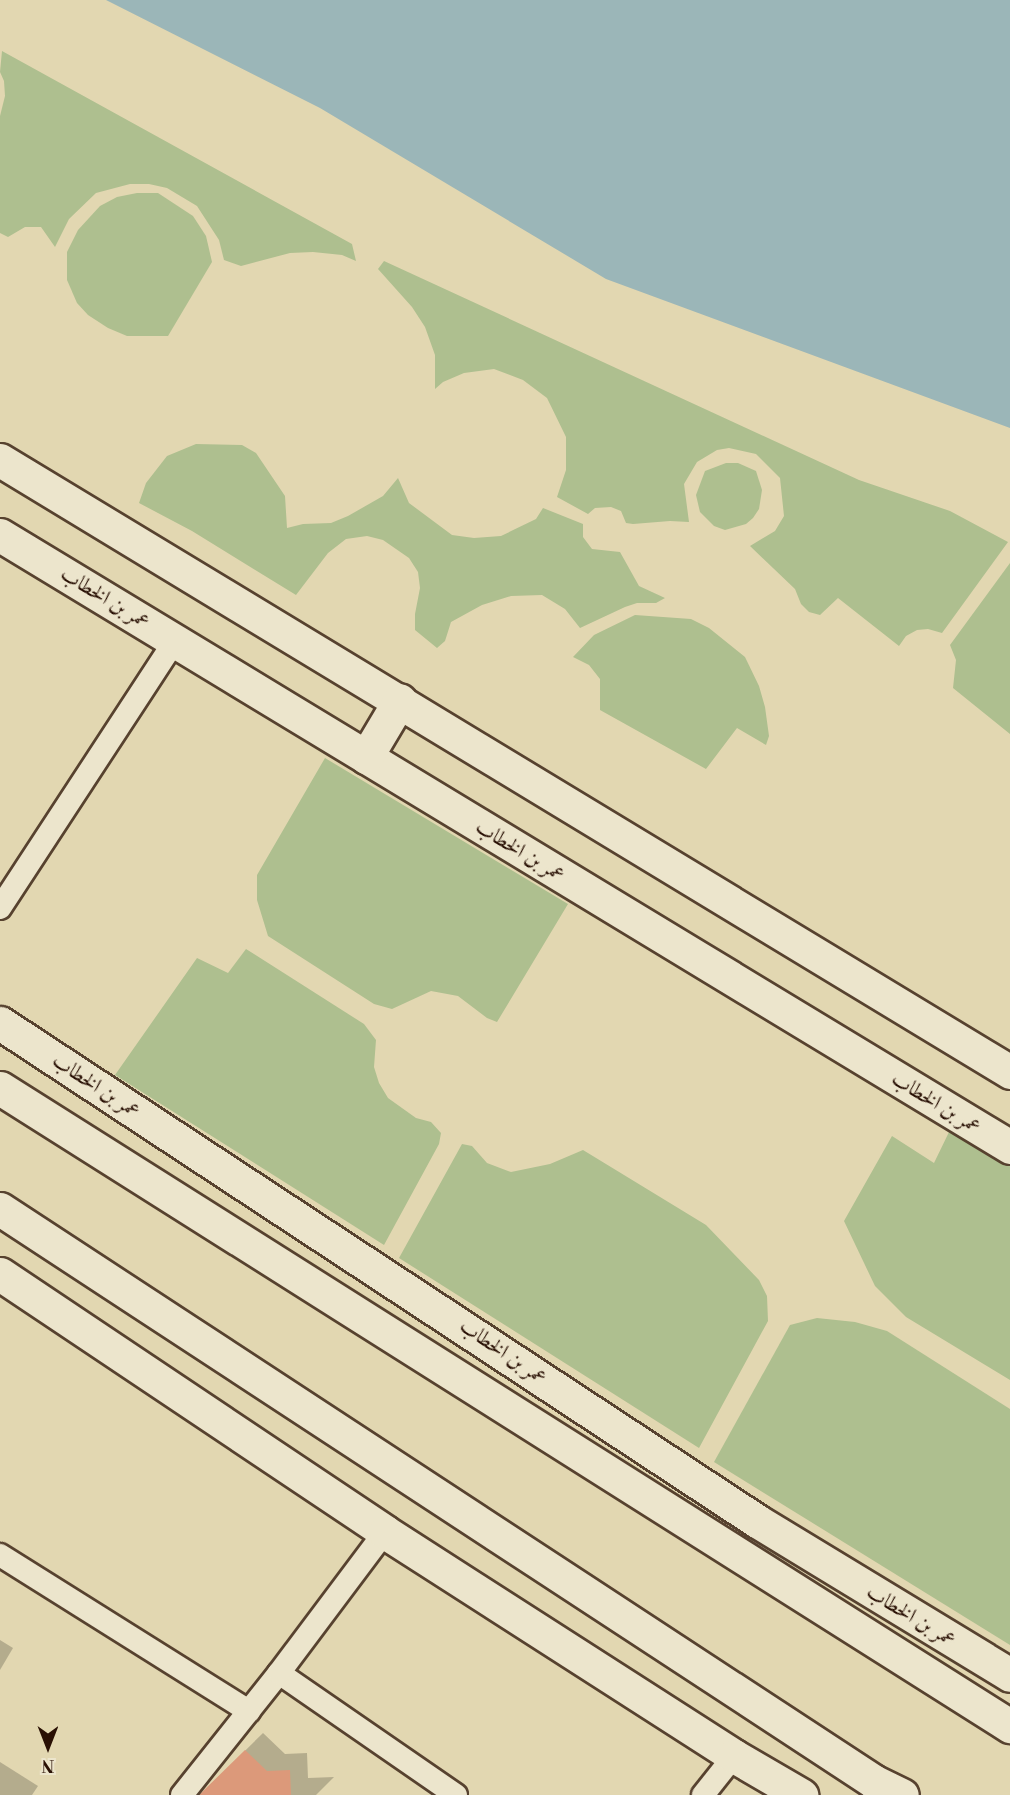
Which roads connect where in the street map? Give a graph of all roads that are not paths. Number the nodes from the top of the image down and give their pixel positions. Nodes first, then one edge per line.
1 (0, 460) edge
2 (0, 535) edge
3 (175, 641) junction
4 (400, 700) junction
5 (366, 757) junction
6 (0, 908) edge
7 (0, 1023) edge
8 (1010, 1072) edge
9 (0, 1088) edge
10 (1010, 1147) edge
11 (2, 1215) edge
12 (0, 1274) edge
13 (385, 1532) junction
14 (0, 1555) edge
15 (279, 1673) junction
16 (1010, 1675) edge
17 (249, 1711) junction
18 (1010, 1726) edge
19 (734, 1756) junction
20 (868, 1788) edge
21 (182, 1795) edge
22 (456, 1795) edge
23 (703, 1795) edge
24 (801, 1795) edge
25 (902, 1795) edge

1 - 4 main road
2 - 3 main road, عمر بن الخطاب
3 - 5 main road, عمر بن الخطاب
3 - 6 street
4 - 5 main road
4 - 8 main road
5 - 10 main road, عمر بن الخطاب
7 - 16 main road, عمر بن الخطاب
9 - 18 main road
11 - 20 main road
12 - 13 main road
13 - 15 street
13 - 19 main road
14 - 17 street
15 - 17 street
15 - 22 street
17 - 21 street
19 - 23 street
19 - 24 main road
20 - 25 main road

